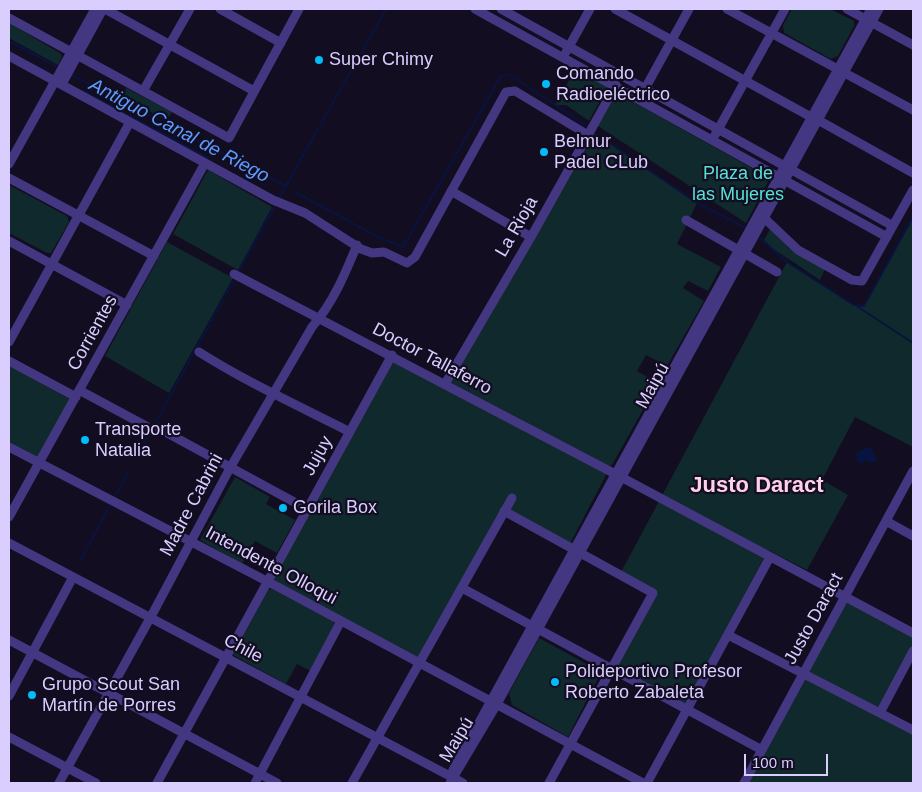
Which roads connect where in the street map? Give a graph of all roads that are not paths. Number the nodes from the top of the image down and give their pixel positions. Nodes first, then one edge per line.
1 (94, 9) edge
2 (104, 9) edge
3 (190, 9) edge
4 (220, 9) edge
5 (299, 9) edge
6 (475, 9) edge
7 (502, 9) edge
8 (590, 9) edge
9 (615, 9) edge
10 (689, 9) edge
11 (727, 9) edge
12 (785, 9) edge
13 (846, 9) edge
14 (871, 9) edge
15 (879, 9) edge
16 (489, 12) edge
17 (9, 18) edge
18 (868, 21) junction
19 (771, 32) junction
20 (672, 40) junction
21 (281, 42) junction
22 (170, 44) junction
23 (913, 46) edge
24 (569, 47) junction
25 (74, 55) junction
26 (9, 56) edge
27 (563, 56) junction
28 (841, 71) junction
29 (745, 80) junction
30 (58, 82) junction
31 (616, 85) junction
32 (644, 89) junction
33 (143, 91) junction
34 (254, 91) junction
35 (640, 98) junction
36 (913, 110) edge
37 (814, 118) junction
38 (130, 122) junction
39 (718, 130) junction
40 (588, 135) junction
41 (713, 139) junction
42 (205, 163) junction
43 (9, 164) edge
44 (787, 167) junction
45 (913, 173) edge
46 (9, 178) edge
47 (781, 178) junction
48 (913, 190) edge
49 (451, 191) junction
50 (761, 215) junction
51 (78, 216) junction
52 (686, 220) dead end
53 (893, 226) junction
54 (531, 237) junction
55 (887, 237) junction
56 (9, 241) edge
57 (357, 245) junction
58 (741, 251) junction
59 (154, 256) junction
60 (52, 264) junction
61 (777, 272) dead end
62 (238, 275) dead end
63 (127, 305) junction
64 (320, 318) junction
65 (9, 342) edge
66 (199, 352) dead end
67 (392, 355) junction
68 (9, 361) edge
69 (445, 384) junction
70 (78, 394) junction
71 (274, 395) junction
72 (146, 426) dead end
73 (158, 428) dead end
74 (350, 432) junction
75 (9, 447) edge
76 (39, 462) junction
77 (230, 468) junction
78 (913, 470) edge
79 (618, 475) junction
80 (512, 498) dead end
81 (307, 508) junction
82 (504, 511) junction
83 (9, 518) edge
84 (886, 521) junction
85 (913, 536) edge
86 (191, 542) junction
87 (9, 543) edge
88 (577, 550) junction
89 (770, 557) junction
90 (73, 577) junction
91 (267, 583) junction
92 (462, 588) junction
93 (845, 597) junction
94 (151, 618) junction
95 (341, 621) junction
96 (535, 627) junction
97 (913, 633) edge
98 (728, 635) junction
99 (9, 640) edge
100 (913, 651) edge
101 (33, 652) junction
102 (226, 658) junction
103 (419, 663) junction
104 (612, 669) junction
105 (803, 674) junction
106 (109, 694) junction
107 (9, 696) edge
108 (301, 697) junction
109 (494, 702) junction
110 (687, 709) junction
111 (880, 713) junction
112 (913, 730) edge
113 (185, 734) junction
114 (9, 737) edge
115 (377, 738) junction
116 (570, 744) junction
117 (762, 750) junction
118 (67, 768) junction
119 (260, 774) junction
120 (452, 781) edge
121 (59, 783) edge
122 (96, 783) edge
123 (157, 783) edge
124 (255, 783) edge
125 (277, 783) edge
126 (352, 783) edge
127 (462, 783) edge
128 (549, 783) edge
129 (645, 783) edge
130 (744, 783) edge

1 - 25 street
2 - 22 street
2 - 25 street
3 - 22 street
4 - 21 street
5 - 21 street
6 - 16 street
7 - 24 street
8 - 24 street
9 - 20 street
10 - 20 street
11 - 19 street
12 - 19 street
13 - 18 street
14 - 18 street, Maipú
15 - 18 street, Maipú
16 - 27 street
17 - 25 street
18 - 23 street
18 - 28 street, Maipú
19 - 28 street
19 - 29 street
20 - 29 street
20 - 32 street
21 - 34 street
22 - 33 street
22 - 34 street
24 - 27 street
24 - 32 street
25 - 30 street
25 - 33 street
26 - 30 street
27 - 31 street
28 - 36 street
28 - 37 street, Maipú
29 - 37 street
29 - 39 street
30 - 38 street
30 - 43 street
31 - 35 street
31 - 40 street, La Rioja
32 - 35 street
32 - 39 street
33 - 34 street
35 - 41 street
37 - 44 street, Maipú
37 - 45 street
38 - 42 street
38 - 51 street
39 - 41 street
39 - 44 street
40 - 49 street
40 - 54 street, La Rioja
41 - 47 street
42 - 57 street
42 - 59 street, Corrientes
44 - 47 street, Maipú
44 - 53 street
46 - 51 street
47 - 50 street, Maipú
47 - 55 street
48 - 53 street
49 - 54 street
49 - 57 street
50 - 55 street
50 - 58 street, Maipú
51 - 59 street
51 - 60 street
52 - 58 street
53 - 55 street
54 - 69 street, La Rioja
56 - 60 street
57 - 64 street, Madre Cabrini
58 - 61 street
58 - 79 street, Maipú
59 - 63 street, Corrientes
60 - 63 street
60 - 65 street
62 - 64 street, Doctor Tallaferro
63 - 70 street, Corrientes
64 - 67 street, Doctor Tallaferro
64 - 71 street, Madre Cabrini
66 - 71 street
67 - 69 street, Doctor Tallaferro
67 - 74 street, Jujuy
68 - 70 street
69 - 79 street, Doctor Tallaferro
70 - 72 street
70 - 76 street, Corrientes
71 - 74 street
71 - 77 street, Madre Cabrini
73 - 77 street
74 - 81 street, Jujuy
75 - 76 street, Intendente Olloqui
76 - 83 street, Corrientes
76 - 86 street, Intendente Olloqui
77 - 81 street
77 - 86 street, Madre Cabrini
78 - 84 street, Justo Daract
79 - 88 street, Maipú
79 - 89 street, Doctor Tallaferro
80 - 82 street
81 - 91 street, Jujuy
82 - 88 street
82 - 92 street
84 - 85 street
84 - 93 street, Justo Daract
86 - 91 street, Intendente Olloqui
86 - 94 street, Madre Cabrini
87 - 90 street, Chile
88 - 96 street, Maipú
88 - 104 street
89 - 93 street, Doctor Tallaferro
89 - 98 street
90 - 94 street, Chile
90 - 101 street
91 - 95 street, Intendente Olloqui
91 - 102 street, Jujuy
92 - 96 street
92 - 103 street
93 - 97 street, Doctor Tallaferro
93 - 105 street, Justo Daract
94 - 102 street, Chile
94 - 106 street, Madre Cabrini
95 - 103 street, Intendente Olloqui
95 - 108 street
96 - 104 street
96 - 109 street, Maipú
98 - 105 street
98 - 110 street
99 - 101 street
100 - 111 street
101 - 106 street
101 - 107 street
102 - 108 street, Chile
102 - 113 street, Jujuy
103 - 109 street, Intendente Olloqui
103 - 115 street
104 - 110 street
104 - 116 street
105 - 111 street
105 - 117 street, Justo Daract
106 - 113 street
106 - 118 street, Madre Cabrini
108 - 115 street, Chile
108 - 119 street
109 - 116 street, Intendente Olloqui
109 - 120 street, Maipú
110 - 117 street
110 - 129 street
111 - 112 street
113 - 119 street
113 - 123 street, Jujuy
114 - 118 street
115 - 120 street, Chile
115 - 126 street
116 - 128 street
116 - 129 street, Intendente Olloqui
117 - 130 street, Justo Daract
118 - 121 street, Madre Cabrini
118 - 122 street
119 - 124 street
119 - 125 street
120 - 127 street, Chile

